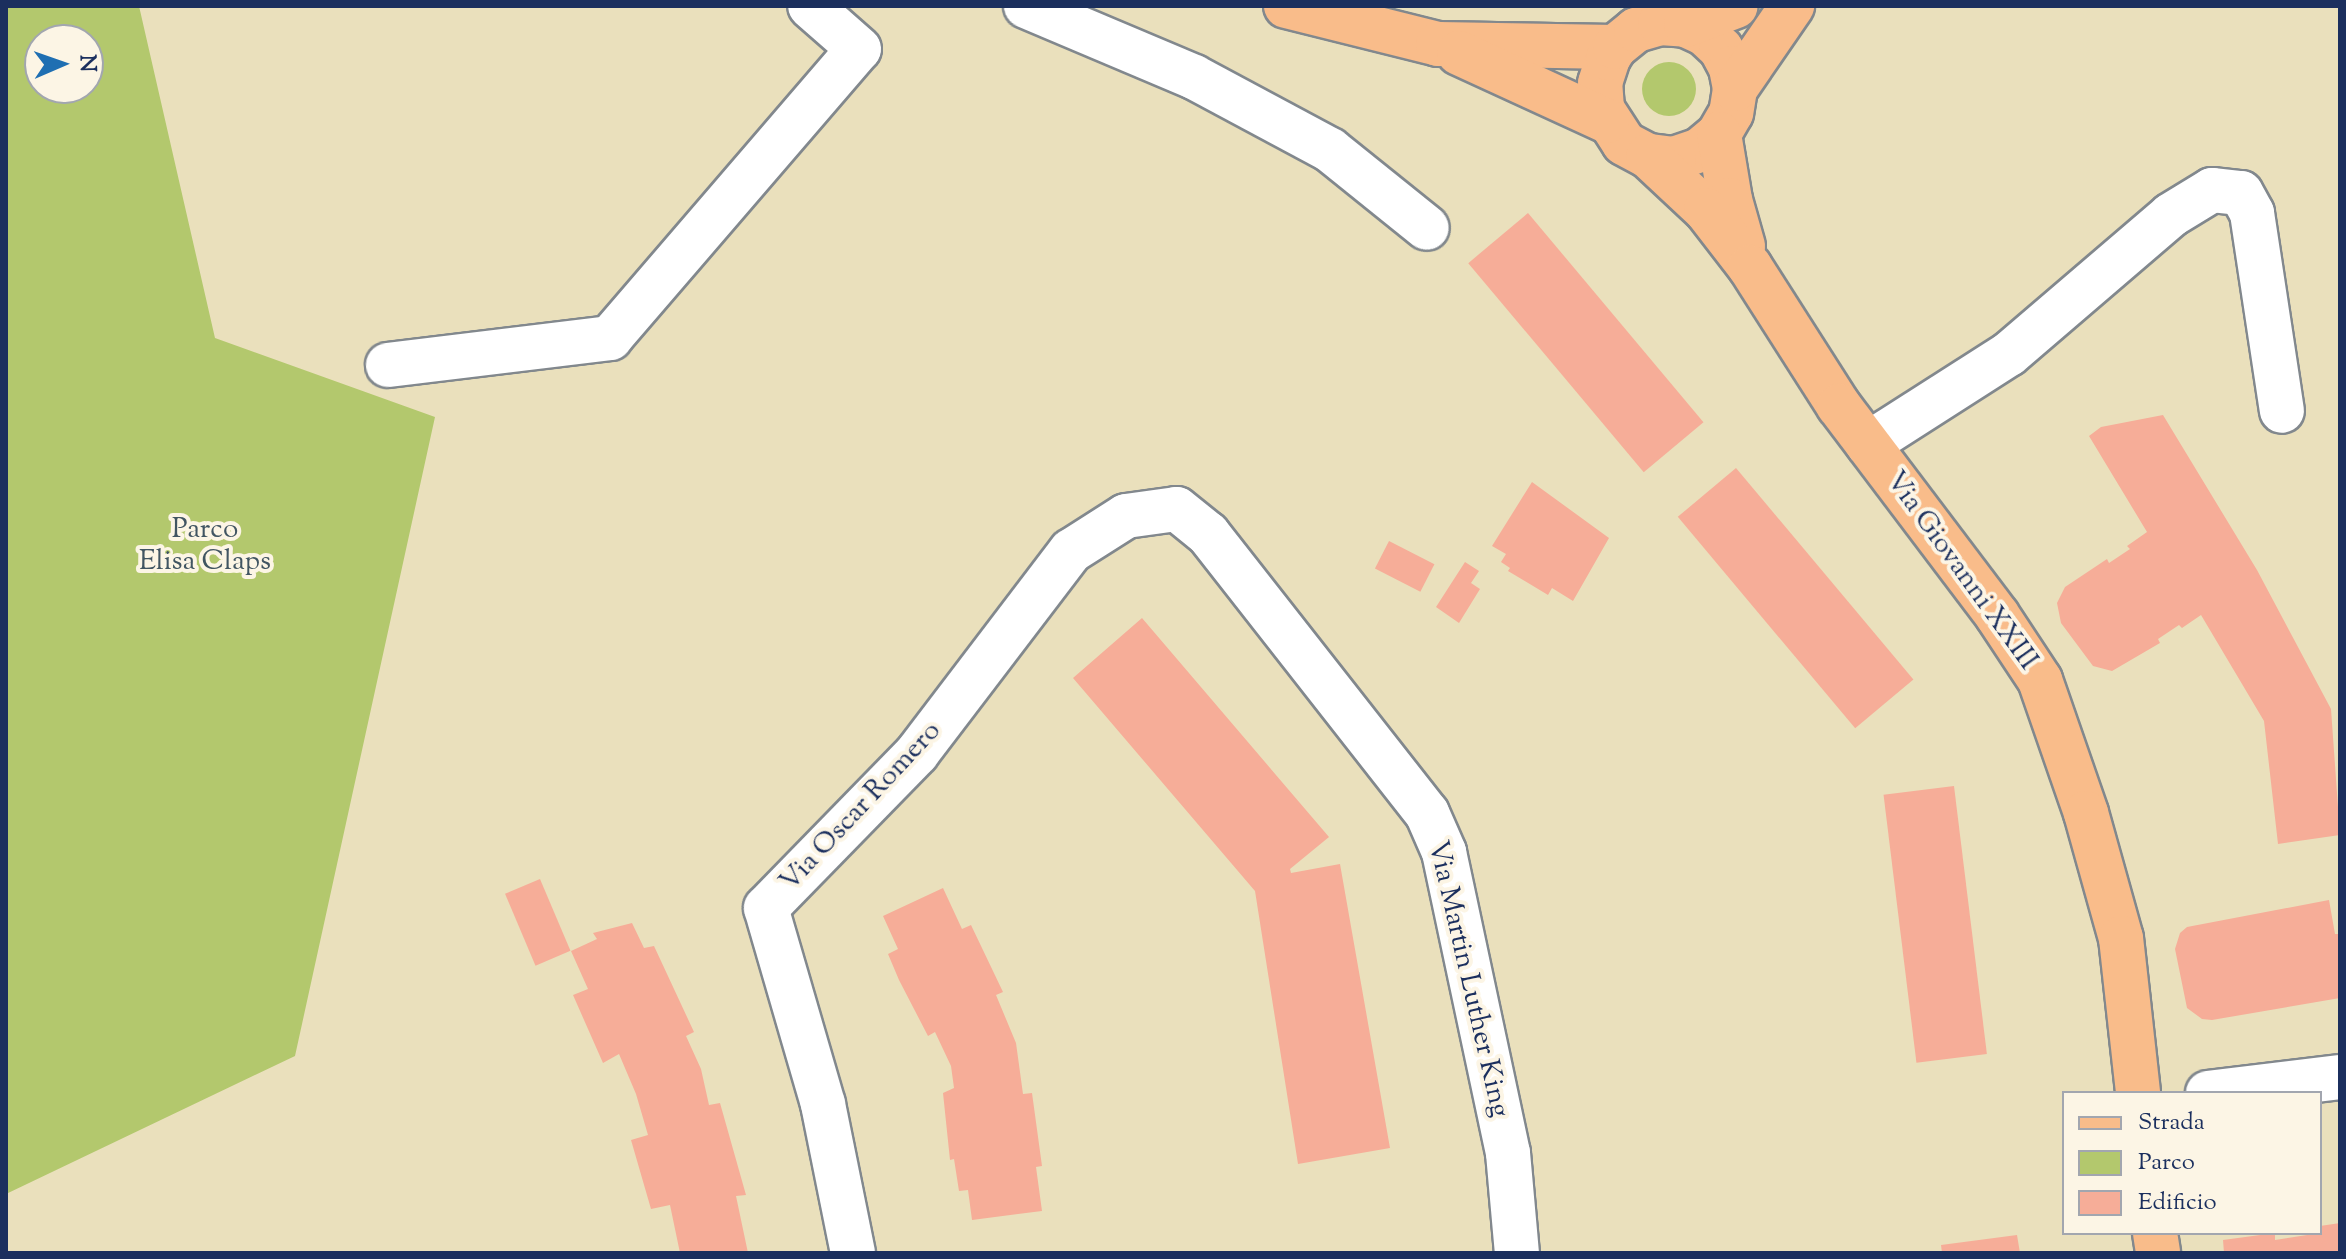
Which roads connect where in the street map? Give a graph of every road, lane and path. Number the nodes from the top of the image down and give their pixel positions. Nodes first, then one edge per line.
1 (810, 6) edge
2 (1026, 6) edge
3 (1286, 6) edge
4 (1736, 6) edge
5 (1792, 6) edge
6 (1686, 25) junction
7 (1438, 44) junction
8 (1615, 47) junction
9 (1735, 89) junction
10 (1607, 121) junction
11 (1719, 134) junction
12 (1648, 156) junction
13 (1427, 228) dead end
14 (1750, 267) junction
15 (388, 365) dead end
16 (2282, 411) dead end
17 (1868, 444) junction
18 (1177, 509) joint
19 (2340, 1077) edge
20 (2138, 1091) edge
21 (2224, 1091) edge
22 (853, 1253) edge
23 (1517, 1253) edge

1 - 15 street
2 - 13 street
3 - 7 main road
4 - 6 main road
5 - 9 main road
6 - 8 main road
6 - 9 main road
7 - 8 main road
7 - 10 main road
8 - 10 main road
9 - 11 main road
10 - 12 main road
11 - 12 main road
11 - 14 main road, Via Giovanni XXIII
12 - 14 main road, Via Giovanni XXIII
14 - 17 main road, Via Giovanni XXIII
16 - 17 street
17 - 20 main road, Via Giovanni XXIII
18 - 22 street, Via Oscar Romero
18 - 23 street, Via Martin Luther King
19 - 21 street

